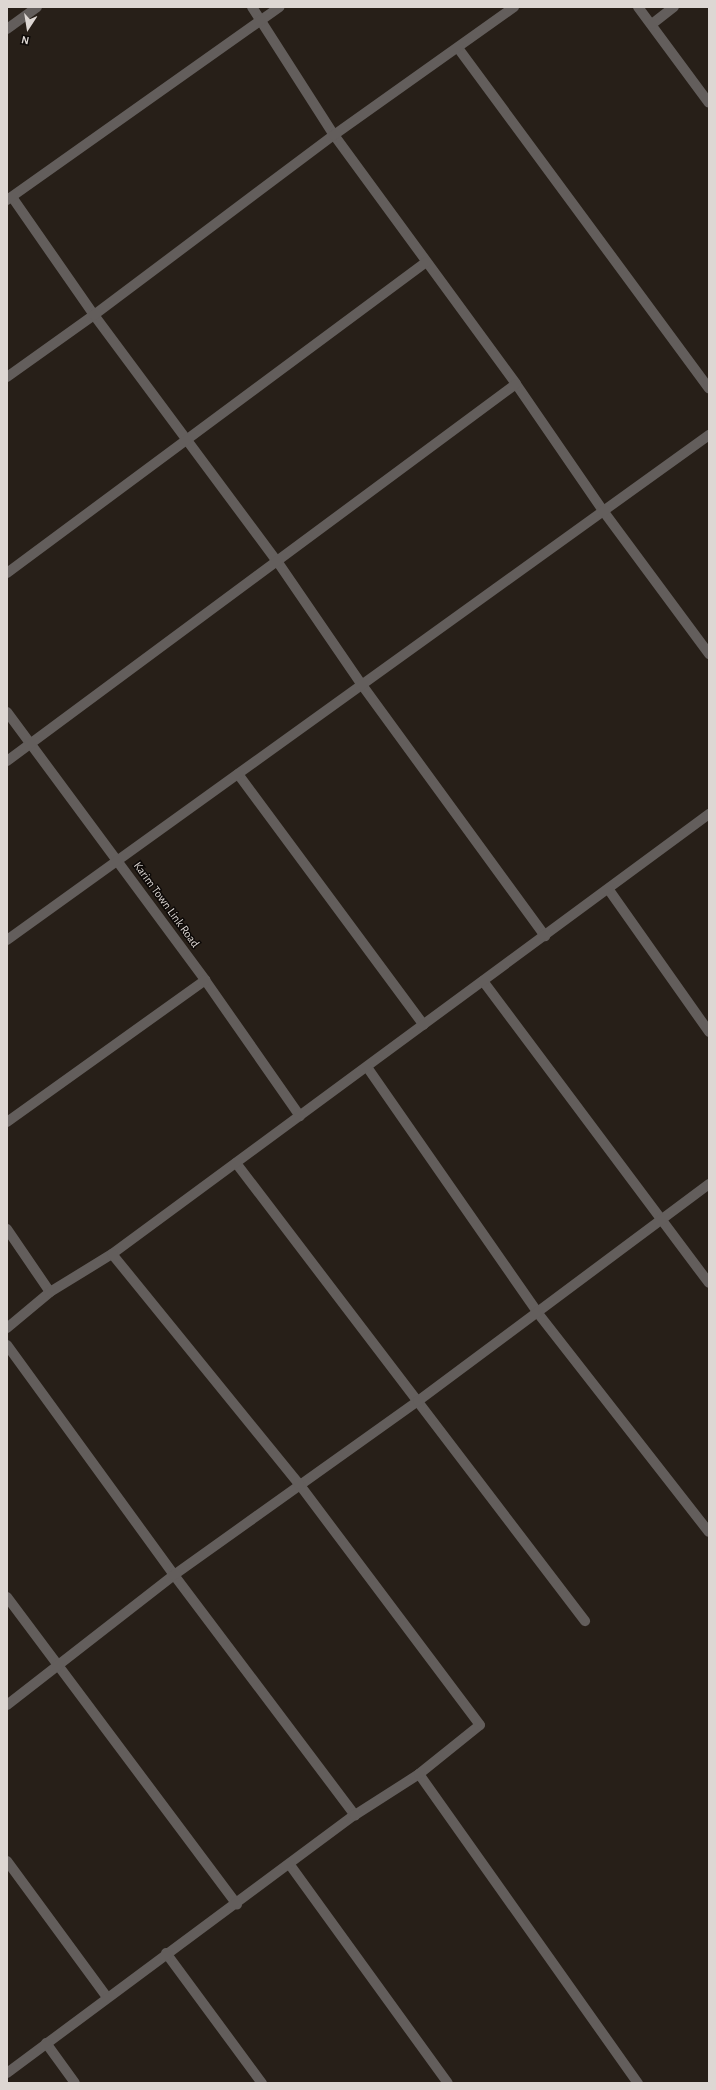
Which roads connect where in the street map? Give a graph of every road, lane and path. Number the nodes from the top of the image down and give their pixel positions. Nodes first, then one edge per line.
1 (37, 7) edge
2 (252, 7) edge
3 (280, 7) edge
4 (514, 7) edge
5 (638, 7) edge
6 (674, 7) edge
7 (262, 20) junction
8 (652, 24) junction
9 (7, 29) edge
10 (458, 48) junction
11 (709, 103) edge
12 (334, 135) junction
13 (9, 198) edge
14 (426, 262) junction
15 (94, 316) junction
16 (7, 377) edge
17 (516, 384) junction
18 (709, 389) edge
19 (709, 435) edge
20 (186, 441) junction
21 (604, 512) junction
22 (277, 561) junction
23 (7, 573) edge
24 (709, 654) edge
25 (362, 685) junction
26 (7, 712) edge
27 (31, 744) junction
28 (7, 761) edge
29 (238, 774) junction
30 (709, 814) edge
31 (117, 862) junction
32 (609, 890) junction
33 (545, 936) junction
34 (7, 940) edge
35 (205, 980) junction
36 (484, 981) junction
37 (424, 1025) junction
38 (709, 1032) edge
39 (367, 1067) junction
40 (300, 1116) junction
41 (7, 1122) edge
42 (236, 1163) junction
43 (709, 1184) edge
44 (663, 1219) junction
45 (7, 1229) edge
46 (112, 1254) junction
47 (709, 1283) edge
48 (50, 1292) junction
49 (537, 1312) junction
50 (7, 1328) edge
51 (7, 1345) edge
52 (418, 1401) junction
53 (299, 1484) junction
54 (709, 1532) edge
55 (174, 1575) junction
56 (7, 1597) edge
57 (585, 1621) dead end
58 (58, 1665) junction
59 (7, 1705) edge
60 (419, 1774) junction
61 (355, 1815) junction
62 (7, 1861) edge
63 (290, 1865) junction
64 (237, 1904) junction
65 (166, 1953) junction
66 (107, 1997) junction
67 (46, 2044) junction
68 (7, 2073) edge
69 (76, 2083) edge
70 (262, 2083) edge
71 (448, 2083) edge
72 (638, 2083) edge

1 - 9 street
2 - 7 street
3 - 7 street
4 - 10 street
5 - 8 street
6 - 8 street
7 - 12 street
7 - 13 street
8 - 11 street
10 - 12 street
10 - 18 street
12 - 14 street
12 - 15 street
13 - 15 street
14 - 17 street
14 - 20 street
15 - 16 street
15 - 20 street
17 - 21 street
17 - 22 street
19 - 21 street
20 - 22 street
20 - 23 street
21 - 24 street
21 - 25 street
22 - 25 street
22 - 27 street
25 - 29 street
25 - 33 street
26 - 27 street, Karim Town Link Road
27 - 28 street
27 - 31 street, Karim Town Link Road
29 - 31 street
29 - 37 street
30 - 32 street
31 - 34 street
31 - 35 street, Karim Town Link Road
32 - 33 street
32 - 38 street
33 - 36 street
35 - 40 street, Karim Town Link Road
35 - 41 street
36 - 37 street
36 - 44 street
37 - 39 street
39 - 40 street
39 - 49 street
40 - 42 street
42 - 46 street
42 - 52 street
43 - 44 street
44 - 47 street
44 - 49 street
45 - 48 street
46 - 48 street
46 - 53 street
48 - 50 street
49 - 52 street
49 - 54 street
51 - 55 street
52 - 53 street
52 - 57 street
53 - 55 street
53 - 60 street
55 - 58 street
55 - 61 street
56 - 58 street
58 - 59 street
58 - 64 street
60 - 61 street
60 - 72 street
61 - 63 street
62 - 66 street
63 - 64 street
63 - 71 street
64 - 65 street
65 - 66 street
65 - 70 street
66 - 67 street
67 - 68 street
67 - 69 street

